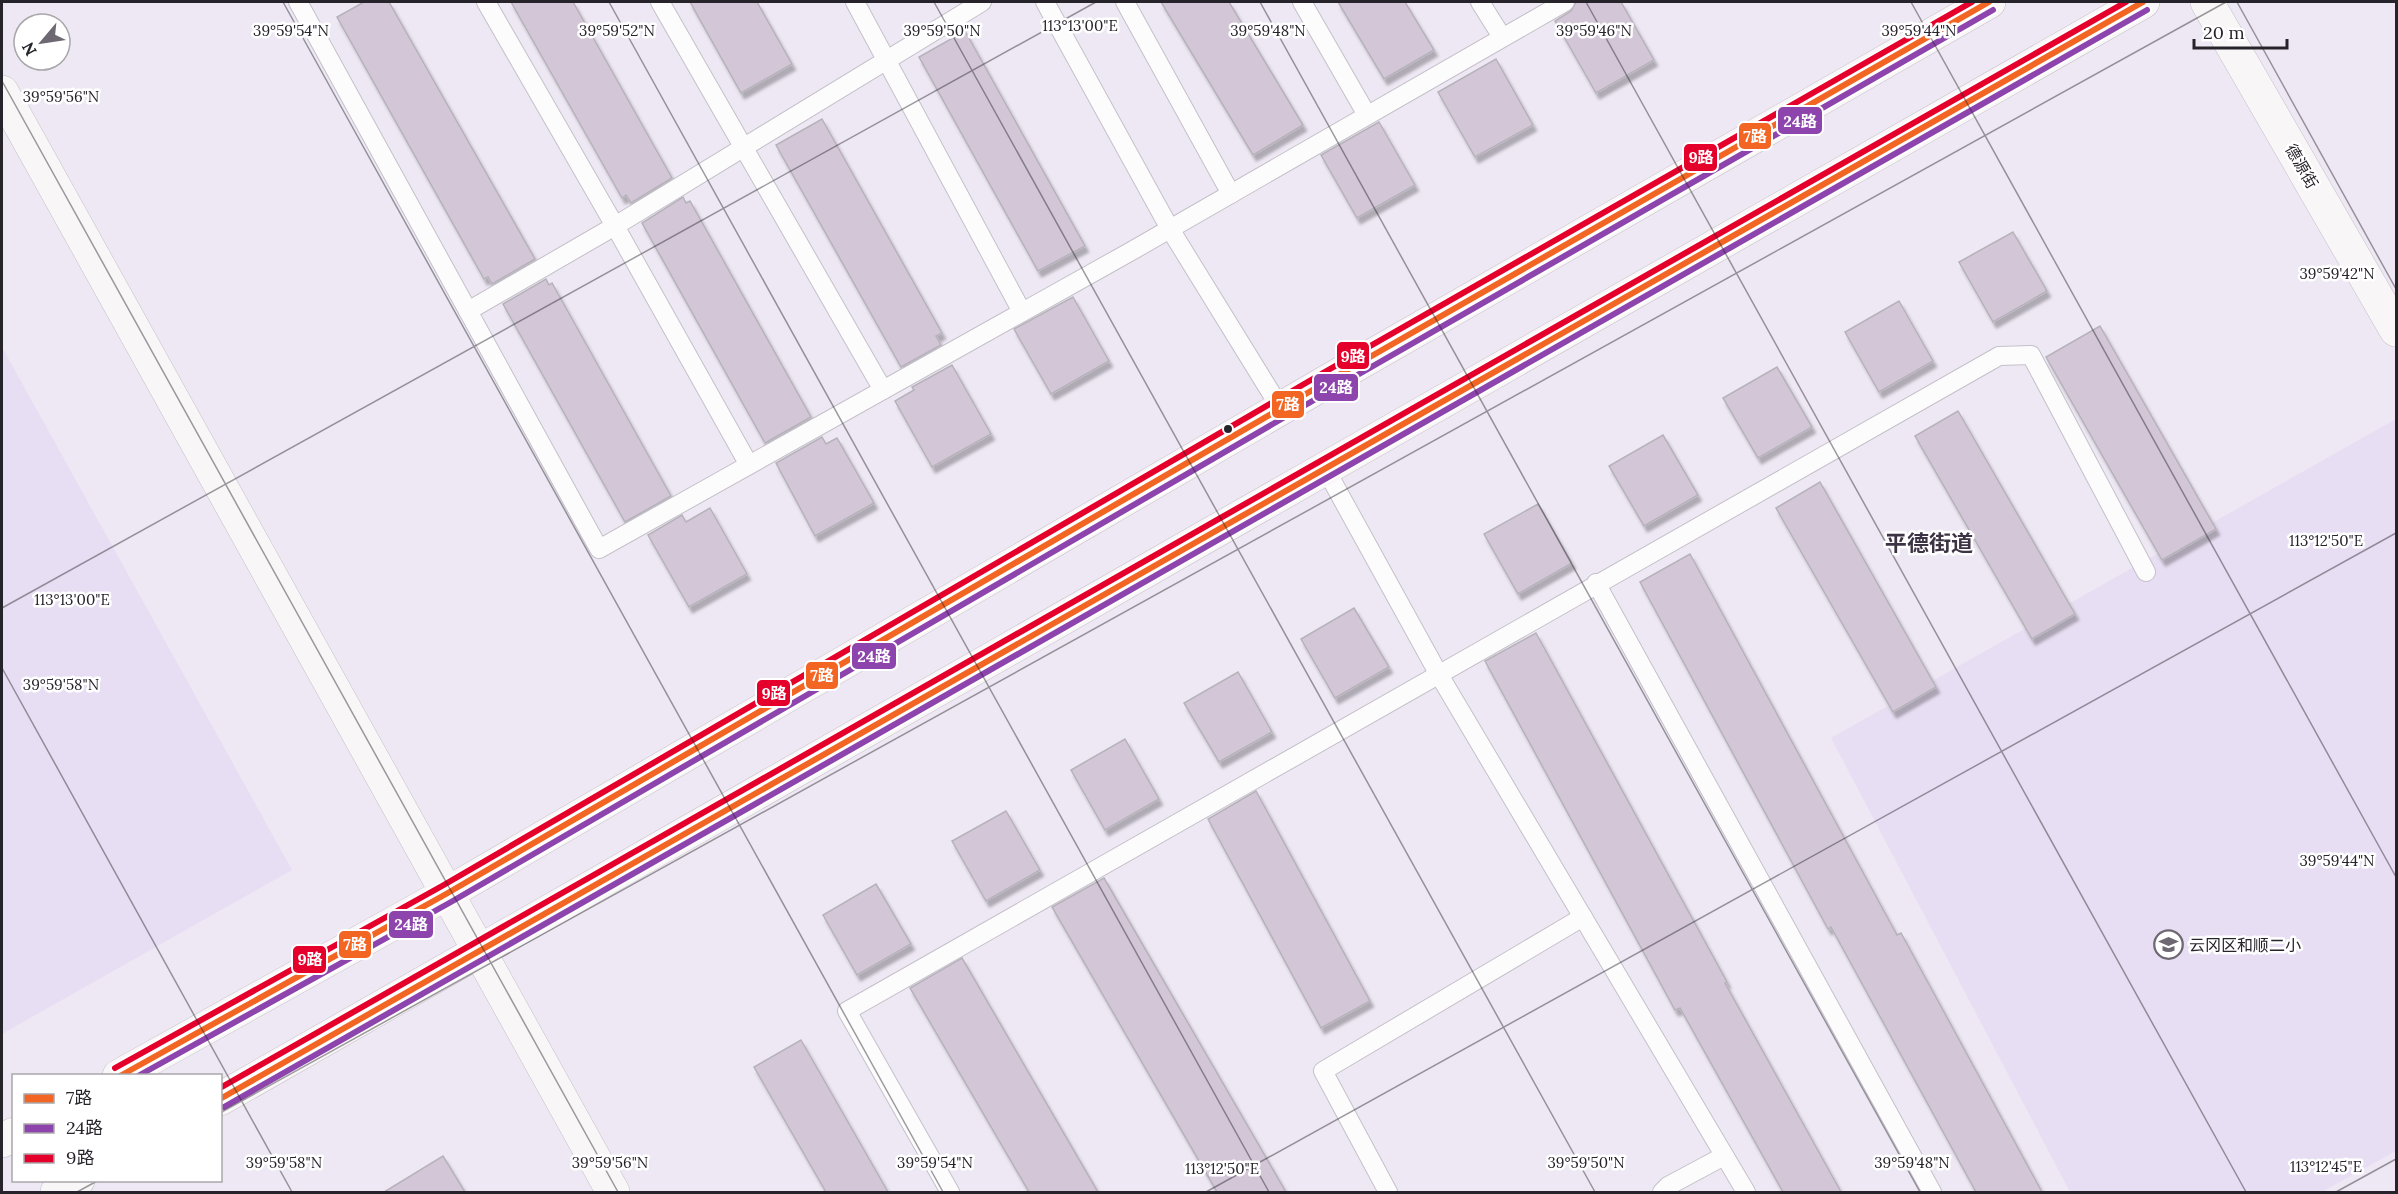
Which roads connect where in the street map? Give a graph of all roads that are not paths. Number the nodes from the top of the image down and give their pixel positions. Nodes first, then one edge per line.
1 (298, 2) edge
2 (486, 2) edge
3 (660, 2) edge
4 (855, 2) edge
5 (982, 2) edge
6 (1045, 2) edge
7 (1125, 2) edge
8 (1302, 2) edge
9 (1480, 2) edge
10 (1565, 2) edge
11 (1989, 2) edge
12 (2143, 2) edge
13 (2207, 2) edge
14 (1502, 37) junction
15 (885, 61) junction
16 (2, 92) edge
17 (1367, 115) junction
18 (744, 148) junction
19 (1231, 194) junction
20 (615, 226) junction
21 (1170, 229) junction
22 (468, 311) junction
23 (1022, 312) junction
24 (2397, 330) edge
25 (883, 390) junction
26 (1281, 409) junction
27 (749, 465) junction
28 (1325, 468) junction
29 (2146, 572) dead end
30 (1596, 583) junction
31 (1438, 673) junction
32 (446, 894) junction
33 (1583, 918) junction
34 (478, 951) junction
35 (123, 1074) edge
36 (222, 1098) edge
37 (1724, 1156) junction
38 (74, 1182) edge
39 (57, 1192) edge
40 (613, 1192) edge
41 (950, 1192) edge
42 (1388, 1192) edge
43 (1662, 1192) edge
44 (1746, 1192) edge
45 (1932, 1192) edge

1 - 22 lane
2 - 20 lane
3 - 18 lane
4 - 15 lane
5 - 15 lane
6 - 21 lane
7 - 19 lane
8 - 17 lane
9 - 14 lane
10 - 14 lane
11 - 26 main road
12 - 28 main road
13 - 24 main road, 德源街
14 - 17 lane
15 - 18 lane
15 - 23 lane
16 - 32 main road
17 - 19 lane
18 - 20 lane
18 - 25 lane
19 - 21 lane
20 - 22 lane
20 - 27 lane
21 - 23 lane
21 - 26 lane
22 - 27 lane
23 - 25 lane
25 - 27 lane
26 - 32 main road
28 - 31 lane
28 - 34 main road
29 - 30 lane
30 - 31 lane
30 - 45 lane
31 - 33 lane
31 - 41 lane
32 - 34 main road
32 - 35 main road
33 - 37 lane
33 - 42 lane
34 - 36 main road
34 - 40 main road
37 - 43 lane
37 - 44 lane
38 - 39 main road

